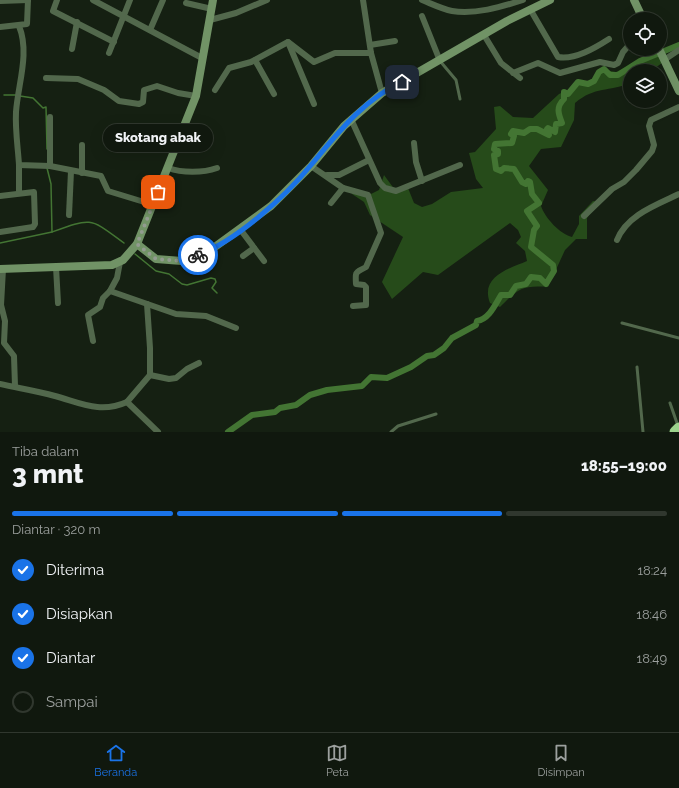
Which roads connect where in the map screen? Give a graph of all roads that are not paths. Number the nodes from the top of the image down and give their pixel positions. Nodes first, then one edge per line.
1 (28, 0) edge
2 (57, 0) edge
3 (93, 0) edge
4 (130, 0) edge
5 (163, 0) edge
6 (214, 0) edge
7 (267, 0) edge
8 (363, 0) edge
9 (422, 0) edge
10 (523, 0) edge
11 (634, 0) edge
12 (0, 1) edge
13 (545, 1) edge
14 (186, 3) dead end
15 (530, 9) junction
16 (212, 10) junction
17 (640, 12) edge
18 (422, 16) dead end
19 (125, 17) junction
20 (210, 20) junction
21 (77, 22) junction
22 (19, 26) junction
23 (0, 27) edge
24 (150, 30) junction
25 (484, 35) junction
26 (609, 39) dead end
27 (395, 41) dead end
28 (114, 42) junction
29 (288, 42) junction
30 (370, 45) junction
31 (72, 49) dead end
32 (679, 50) edge
33 (623, 52) edge
34 (109, 53) dead end
35 (371, 53) junction
36 (667, 53) edge
37 (663, 56) edge
38 (202, 58) junction
39 (255, 60) junction
40 (440, 61) junction
41 (513, 73) junction
42 (46, 78) dead end
43 (520, 78) dead end
44 (215, 90) dead end
45 (679, 91) edge
46 (382, 93) junction
47 (274, 94) dead end
48 (196, 96) junction
49 (460, 99) dead end
50 (314, 104) dead end
51 (679, 107) edge
52 (50, 117) dead end
53 (351, 119) junction
54 (414, 143) dead end
55 (82, 145) dead end
56 (369, 160) junction
57 (18, 165) junction
58 (460, 165) dead end
59 (50, 166) junction
60 (311, 166) junction
61 (168, 168) junction
62 (217, 168) dead end
63 (71, 171) junction
64 (82, 173) junction
65 (326, 175) junction
66 (422, 181) junction
67 (343, 188) junction
68 (19, 193) junction
69 (679, 194) edge
70 (0, 196) edge
71 (331, 202) dead end
72 (154, 205) junction
73 (69, 215) dead end
74 (584, 216) dead end
75 (240, 229) junction
76 (0, 232) edge
77 (617, 240) dead end
78 (137, 244) junction
79 (254, 248) junction
80 (243, 256) dead end
81 (264, 261) dead end
82 (120, 262) junction
83 (56, 267) junction
84 (1, 269) edge
85 (110, 291) junction
86 (58, 303) dead end
87 (147, 304) junction
88 (353, 306) dead end
89 (622, 323) dead end
90 (236, 328) dead end
91 (679, 338) edge
92 (93, 342) dead end
93 (199, 363) dead end
94 (637, 367) dead end
95 (150, 374) junction
96 (0, 384) edge
97 (15, 386) junction
98 (127, 402) junction
99 (670, 403) dead end
100 (436, 414) dead end
101 (679, 428) edge
102 (158, 432) edge
103 (391, 432) edge
104 (643, 432) edge
105 (675, 432) edge

1 - 12 street
1 - 22 street
2 - 21 street
3 - 19 street
4 - 19 street
5 - 24 street
6 - 16 street
7 - 20 street
8 - 30 street
9 - 10 street
11 - 17 street
13 - 15 street
14 - 16 street
15 - 25 street
15 - 26 street
16 - 20 street
18 - 40 street
19 - 24 street
19 - 28 street
20 - 38 street
21 - 28 street
21 - 31 street
22 - 23 street
22 - 57 street
24 - 38 street
25 - 40 street
25 - 41 street
27 - 30 street
28 - 34 street
29 - 35 street
29 - 39 street
29 - 50 street
30 - 35 street
32 - 36 street
33 - 41 street
35 - 46 street
37 - 45 street
38 - 48 street
39 - 44 street
39 - 47 street
40 - 46 street
40 - 49 lane
41 - 43 street
42 - 48 street
46 - 53 street
48 - 61 street
51 - 74 street
52 - 59 street
53 - 56 street
53 - 60 street
54 - 66 street
55 - 64 street
56 - 65 street
56 - 66 street
57 - 59 street
57 - 68 street
58 - 66 street
59 - 63 street
60 - 65 street
60 - 75 street
61 - 62 street
61 - 72 street
63 - 64 street
63 - 73 street
64 - 72 street
65 - 67 street
67 - 71 street
67 - 88 street
68 - 70 street
68 - 76 street
69 - 77 street
72 - 78 street
75 - 78 street
75 - 79 street
78 - 82 street
79 - 80 street
79 - 81 street
82 - 83 street
82 - 85 street
83 - 84 street
83 - 86 street
84 - 97 street
85 - 87 street
85 - 92 street
87 - 90 street
87 - 95 street
89 - 91 lane
93 - 95 street
94 - 104 lane
95 - 98 street
96 - 97 street
97 - 98 street
98 - 102 street
99 - 101 lane
100 - 103 lane
101 - 105 highway

